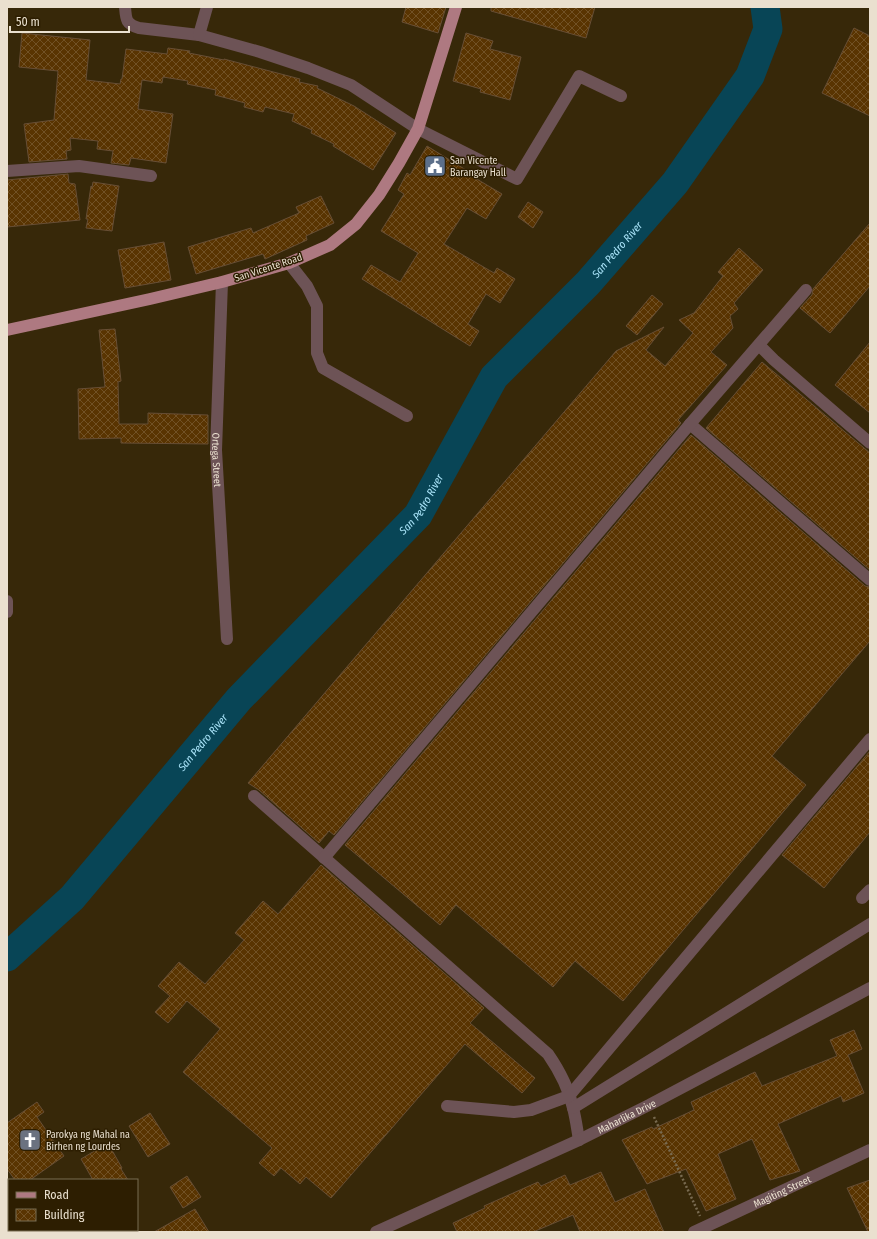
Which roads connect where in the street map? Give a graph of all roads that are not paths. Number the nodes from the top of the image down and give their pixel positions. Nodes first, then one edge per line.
1 (125, 7) edge
2 (207, 7) edge
3 (456, 7) edge
4 (199, 35) junction
5 (621, 96) dead end
6 (418, 129) junction
7 (7, 171) edge
8 (152, 176) dead end
9 (289, 263) junction
10 (222, 282) junction
11 (806, 290) dead end
12 (7, 330) edge
13 (759, 345) junction
14 (407, 416) dead end
15 (690, 424) junction
16 (870, 443) edge
17 (870, 580) edge
18 (7, 601) edge
19 (7, 612) edge
20 (227, 639) dead end
21 (870, 739) edge
22 (254, 796) dead end
23 (324, 858) junction
24 (870, 924) edge
25 (870, 988) edge
26 (569, 1096) junction
27 (447, 1106) dead end
28 (573, 1108) junction
29 (579, 1140) junction
30 (870, 1150) edge
31 (700, 1230) edge
32 (376, 1232) edge

1 - 4 street
2 - 4 street
3 - 6 main road, San Vicente Road
4 - 6 street
5 - 6 street
6 - 9 main road, San Vicente Road
7 - 8 street
9 - 10 main road, San Vicente Road
9 - 14 street
10 - 12 main road, San Vicente Road
10 - 20 street, Ortega Street
11 - 13 street
13 - 15 street
13 - 16 street
15 - 17 street
15 - 23 street
18 - 19 street
21 - 26 street
22 - 23 street
23 - 26 street
24 - 28 street
25 - 29 street, Maharlika Drive
26 - 27 street
26 - 28 street
28 - 29 street
29 - 32 street, Maharlika Drive
30 - 31 street, Magiting Street

